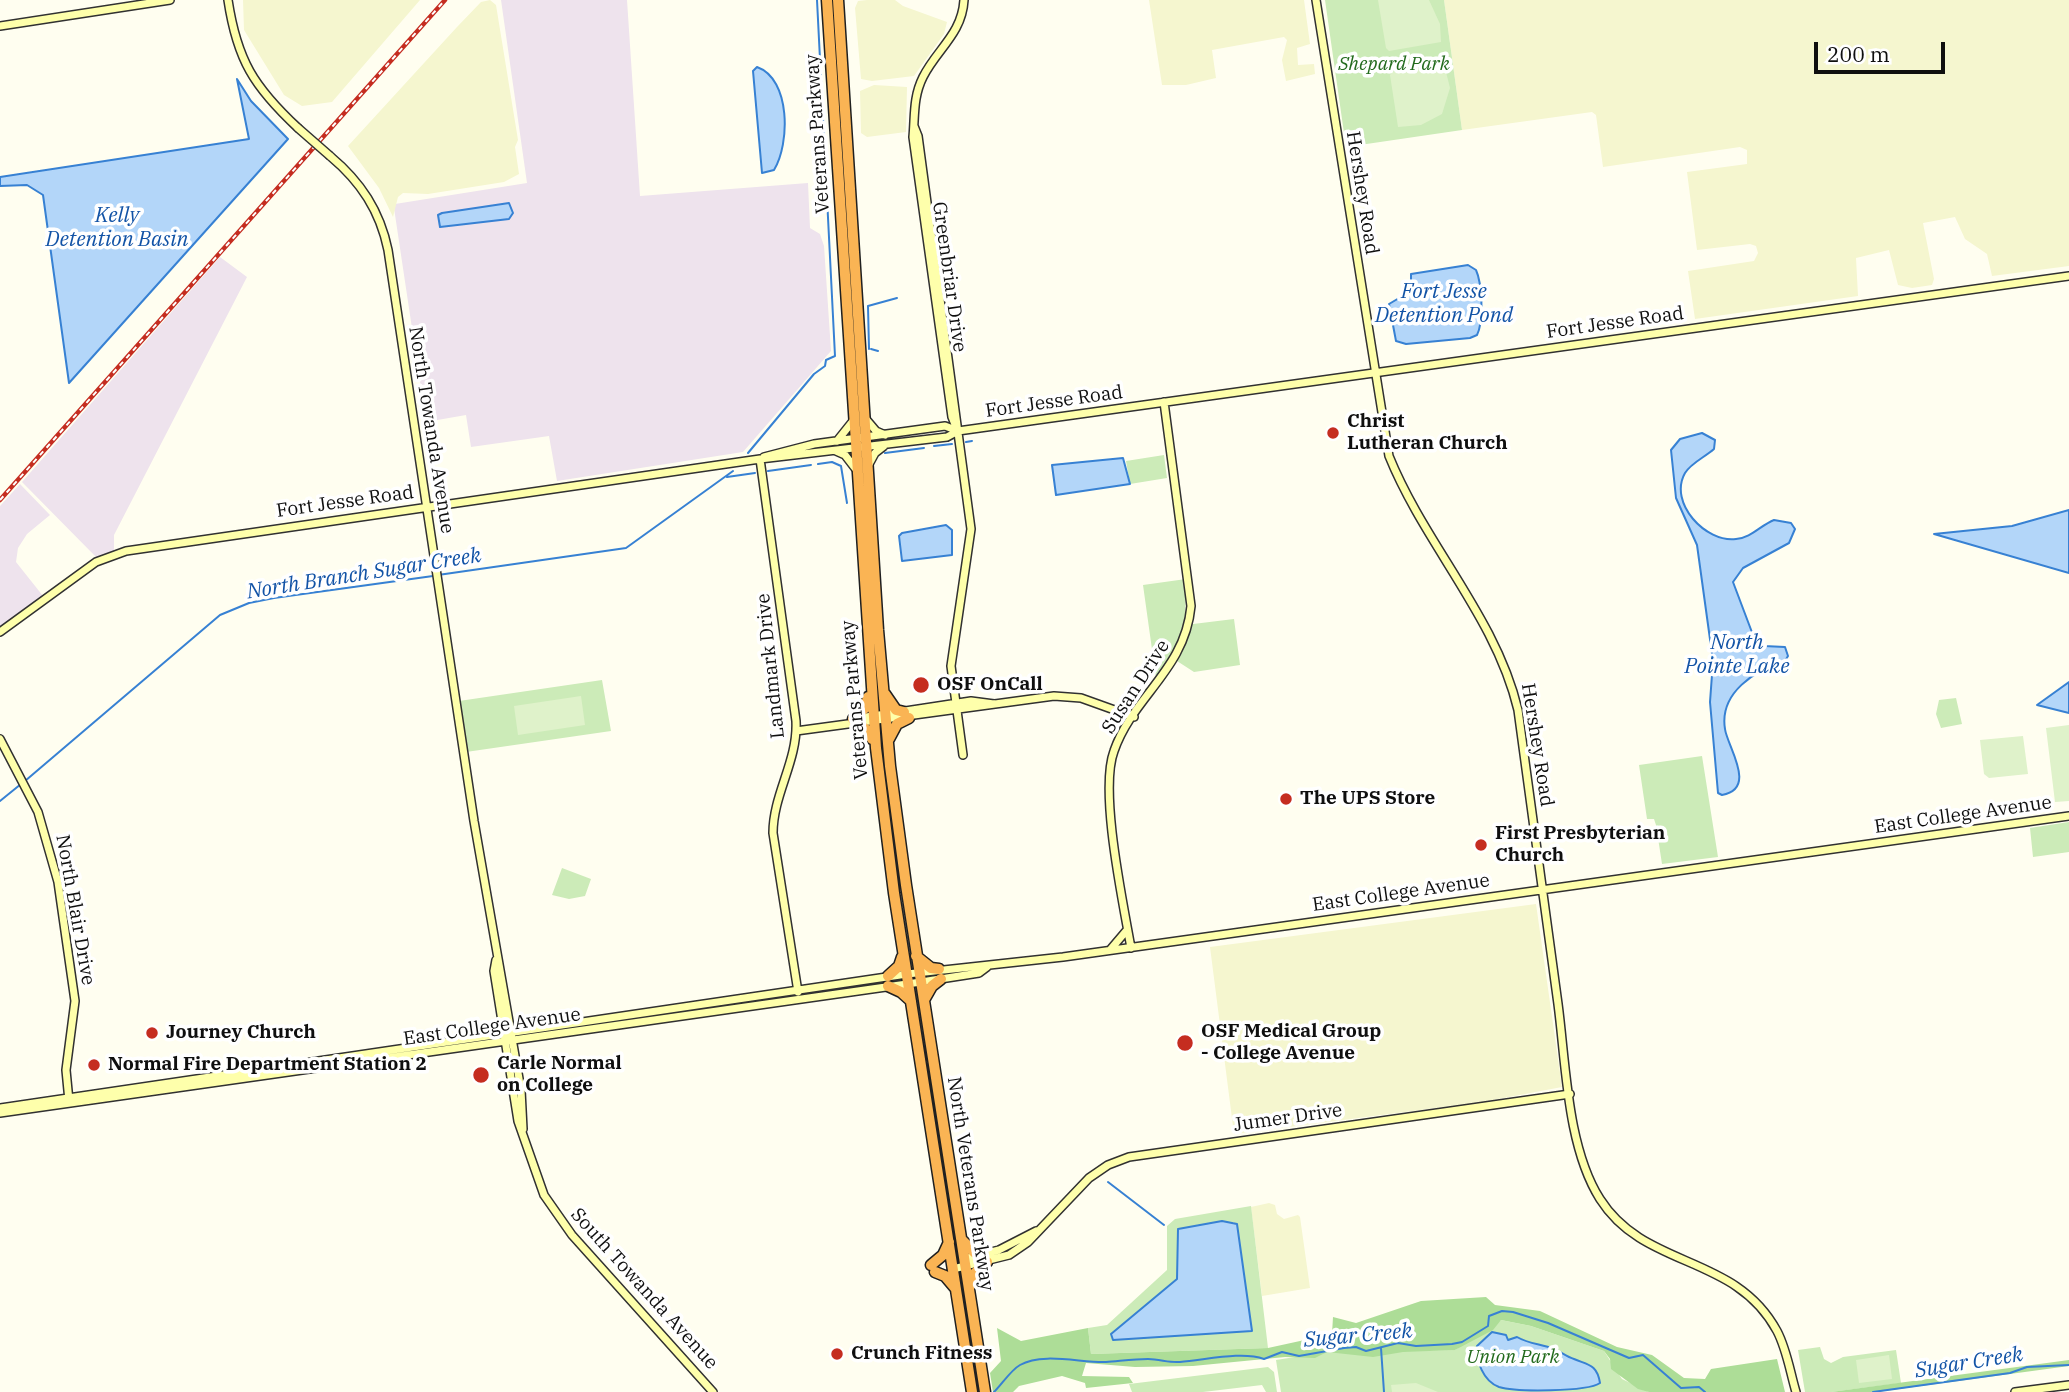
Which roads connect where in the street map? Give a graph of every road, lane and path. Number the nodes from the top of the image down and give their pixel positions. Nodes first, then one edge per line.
1 (170, 0) edge
2 (228, 0) edge
3 (827, 0) edge
4 (838, 0) edge
5 (964, 0) edge
6 (1316, 0) edge
7 (0, 26) edge
8 (2069, 275) edge
9 (1373, 374) junction
10 (1164, 402) junction
11 (865, 418) junction
12 (853, 421) junction
13 (958, 431) junction
14 (886, 435) junction
15 (837, 441) junction
16 (866, 442) junction
17 (854, 443) junction
18 (887, 445) junction
19 (835, 451) junction
20 (760, 459) junction
21 (868, 467) junction
22 (855, 468) junction
23 (427, 507) junction
24 (0, 632) edge
25 (870, 690) junction
26 (883, 691) junction
27 (955, 708) junction
28 (906, 715) junction
29 (1133, 717) junction
30 (885, 718) junction
31 (873, 719) junction
32 (856, 722) junction
33 (796, 731) junction
34 (0, 739) edge
35 (888, 743) junction
36 (876, 748) junction
37 (963, 755) dead end
38 (2069, 816) edge
39 (1542, 890) junction
40 (1128, 929) junction
41 (1130, 948) junction
42 (1109, 951) junction
43 (904, 953) junction
44 (916, 956) junction
45 (940, 974) junction
46 (920, 977) junction
47 (907, 979) junction
48 (888, 981) junction
49 (798, 992) junction
50 (924, 1000) junction
51 (911, 1002) junction
52 (704, 1004) junction
53 (663, 1019) junction
54 (508, 1037) junction
55 (1570, 1094) junction
56 (69, 1101) junction
57 (0, 1111) edge
58 (961, 1238) junction
59 (949, 1242) junction
60 (986, 1259) junction
61 (965, 1263) junction
62 (953, 1269) junction
63 (956, 1289) junction
64 (969, 1289) junction
65 (2069, 1385) edge
66 (972, 1390) edge
67 (1795, 1390) edge
68 (713, 1392) edge
69 (985, 1392) edge
70 (2015, 1392) edge

1 - 7 main road
2 - 23 main road, North Towanda Avenue, bridge
3 - 12 highway, Veterans Parkway
4 - 11 highway, Veterans Parkway
5 - 13 main road, Greenbriar Drive
6 - 9 main road, Hershey Road
8 - 9 main road, Fort Jesse Road
9 - 10 main road, Fort Jesse Road
9 - 39 main road, Hershey Road
10 - 13 main road, Fort Jesse Road
10 - 29 main road, Susan Drive
11 - 14 main road
11 - 16 highway, Veterans Parkway
12 - 15 main road
12 - 17 highway, Veterans Parkway
13 - 14 main road, Fort Jesse Road
13 - 18 main road, Fort Jesse Road
13 - 27 main road, Greenbriar Drive
14 - 16 main road, Fort Jesse Road
15 - 17 main road, Fort Jesse Road
15 - 20 main road, Fort Jesse Road
16 - 17 main road, Fort Jesse Road
16 - 18 main road, Fort Jesse Road
16 - 21 highway, Veterans Parkway
17 - 19 main road, Fort Jesse Road
17 - 22 highway, Veterans Parkway
18 - 21 main road
19 - 20 main road, Fort Jesse Road
19 - 22 main road
20 - 23 main road, Fort Jesse Road
20 - 33 main road, Landmark Drive
21 - 26 highway, Veterans Parkway
22 - 25 highway, Veterans Parkway
23 - 24 main road, Fort Jesse Road
23 - 54 main road, North Towanda Avenue
25 - 31 highway, Veterans Parkway
25 - 32 highway
26 - 28 highway
26 - 30 highway, Veterans Parkway
27 - 28 main road
27 - 29 main road
27 - 37 main road, Greenbriar Drive
28 - 30 main road
28 - 35 highway
29 - 40 main road, Susan Drive
30 - 31 main road
30 - 35 highway, Veterans Parkway
31 - 32 main road
31 - 36 highway, Veterans Parkway
32 - 33 main road
32 - 36 highway
33 - 49 main road, Landmark Drive
34 - 56 main road, North Blair Drive
35 - 44 highway, Veterans Parkway
36 - 43 highway, Veterans Parkway
38 - 39 main road, East College Avenue
39 - 41 main road, East College Avenue
39 - 55 main road, Hershey Road
40 - 41 main road, Susan Drive
40 - 42 main road
41 - 42 main road, East College Avenue
42 - 45 main road, East College Avenue
43 - 47 highway, Veterans Parkway
43 - 48 highway
44 - 45 highway
44 - 46 highway, Veterans Parkway
45 - 46 main road, East College Avenue
45 - 50 highway
46 - 47 main road, East College Avenue
46 - 50 highway, North Veterans Parkway
47 - 48 main road, East College Avenue
47 - 51 highway, Veterans Parkway
48 - 49 main road, East College Avenue
48 - 51 highway
48 - 53 main road, East College Avenue
49 - 52 main road, East College Avenue
50 - 58 highway, North Veterans Parkway
51 - 59 highway, Veterans Parkway
52 - 53 main road
52 - 54 main road, East College Avenue
53 - 54 main road, East College Avenue
54 - 56 main road, East College Avenue
54 - 68 main road, South Towanda Avenue
55 - 60 main road, Jumer Drive
55 - 67 main road, Hershey Road
56 - 57 main road, East College Avenue
58 - 60 highway
58 - 61 highway, North Veterans Parkway
59 - 62 highway, Veterans Parkway
59 - 63 highway
60 - 61 main road, Jumer Drive
60 - 64 highway
61 - 62 main road, Jumer Drive
61 - 64 highway, North Veterans Parkway
62 - 63 highway, Veterans Parkway
63 - 66 highway, Veterans Parkway
64 - 69 highway, North Veterans Parkway
65 - 70 main road

